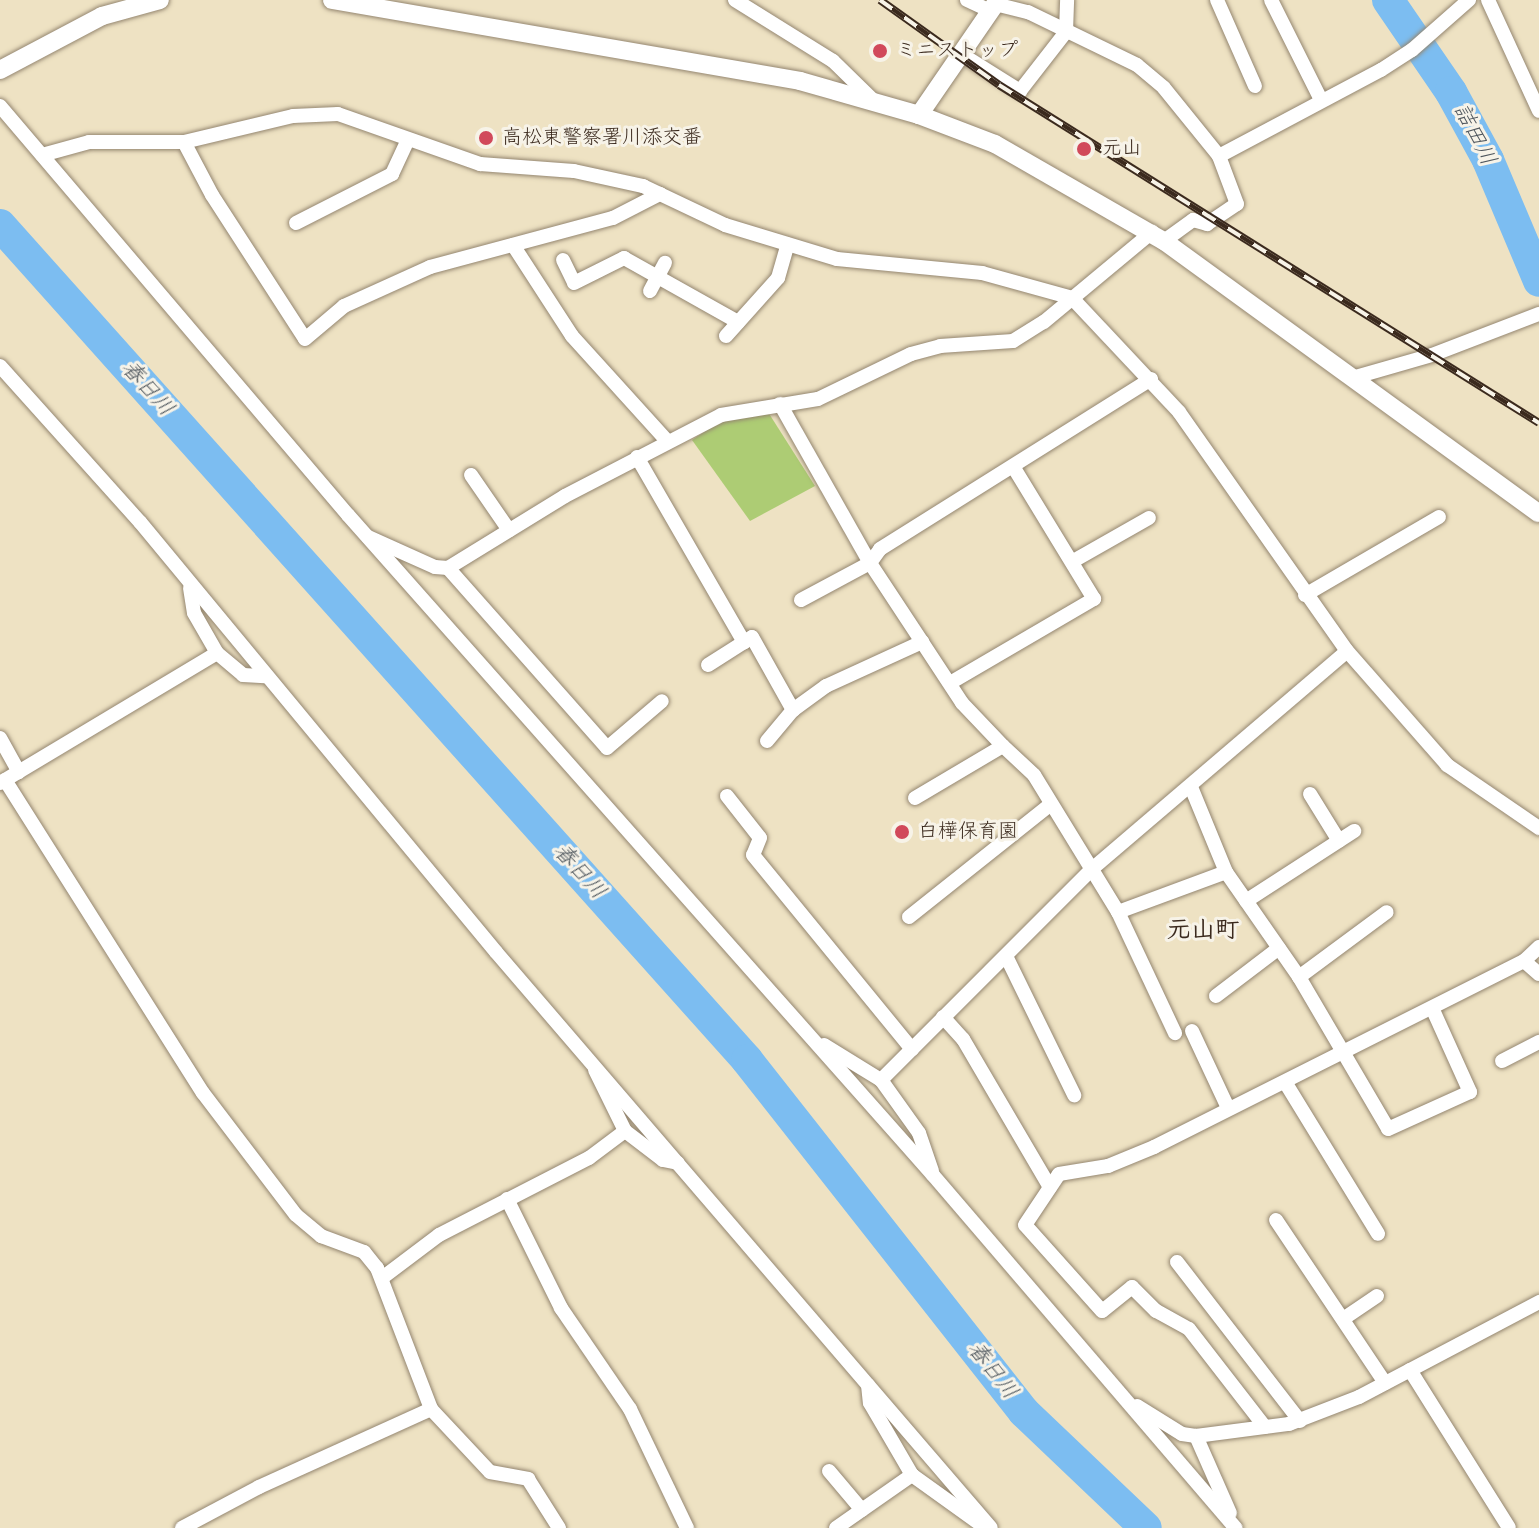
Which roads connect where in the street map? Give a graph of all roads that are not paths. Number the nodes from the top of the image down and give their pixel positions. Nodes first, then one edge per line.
1 (160, 0) edge
2 (332, 0) edge
3 (735, 0) edge
4 (967, 0) edge
5 (1067, 0) edge
6 (1217, 0) edge
7 (1271, 0) edge
8 (1469, 0) edge
9 (1488, 0) edge
10 (994, 5) edge
11 (1066, 32) junction
12 (961, 54) junction
13 (0, 70) edge
14 (1255, 86) dead end
15 (1321, 100) junction
16 (875, 102) junction
17 (0, 106) edge
18 (1539, 111) edge
19 (919, 115) junction
20 (408, 139) junction
21 (184, 142) junction
22 (42, 155) junction
23 (1219, 156) junction
24 (660, 194) junction
25 (296, 223) dead end
26 (1158, 236) junction
27 (788, 244) junction
28 (513, 245) junction
29 (563, 260) dead end
30 (661, 270) junction
31 (650, 291) dead end
32 (1072, 298) junction
33 (1539, 314) edge
34 (738, 322) junction
35 (726, 336) dead end
36 (0, 366) edge
37 (1352, 378) junction
38 (1151, 379) junction
39 (780, 404) junction
40 (668, 442) junction
41 (637, 457) junction
42 (1014, 468) junction
43 (471, 475) dead end
44 (1539, 513) edge
45 (1439, 517) dead end
46 (1149, 518) dead end
47 (509, 530) junction
48 (368, 537) junction
49 (1075, 560) junction
50 (870, 563) junction
51 (448, 568) junction
52 (190, 588) junction
53 (1305, 595) junction
54 (801, 600) dead end
55 (744, 642) junction
56 (922, 642) junction
57 (1347, 651) junction
58 (217, 653) junction
59 (708, 665) dead end
60 (265, 676) junction
61 (950, 683) junction
62 (662, 701) dead end
63 (793, 710) junction
64 (0, 738) edge
65 (767, 741) dead end
66 (1003, 746) junction
67 (19, 772) junction
68 (2, 782) edge
69 (1191, 787) junction
70 (1310, 794) dead end
71 (727, 796) dead end
72 (915, 798) dead end
73 (1051, 804) junction
74 (1539, 828) edge
75 (1354, 831) dead end
76 (1339, 841) junction
77 (1092, 869) junction
78 (1226, 872) junction
79 (1246, 901) junction
80 (1118, 912) junction
81 (1387, 912) dead end
82 (909, 917) dead end
83 (1539, 947) edge
84 (1279, 948) junction
85 (1007, 958) junction
86 (1524, 961) junction
87 (1539, 974) edge
88 (1299, 977) junction
89 (1216, 996) dead end
90 (1432, 1008) junction
91 (943, 1017) junction
92 (1192, 1031) dead end
93 (1175, 1033) dead end
94 (811, 1037) junction
95 (1539, 1042) edge
96 (912, 1049) junction
97 (1345, 1051) junction
98 (1502, 1061) dead end
99 (594, 1066) junction
100 (881, 1080) junction
101 (1285, 1082) junction
102 (1074, 1095) dead end
103 (1228, 1108) junction
104 (625, 1131) junction
105 (679, 1163) junction
106 (933, 1175) junction
107 (1050, 1187) junction
108 (507, 1199) junction
109 (1276, 1220) dead end
110 (1378, 1234) dead end
111 (1177, 1262) dead end
112 (382, 1278) junction
113 (1377, 1296) dead end
114 (1539, 1302) edge
115 (1343, 1319) junction
116 (1410, 1370) junction
117 (1385, 1383) junction
118 (868, 1385) junction
119 (1124, 1398) junction
120 (431, 1409) junction
121 (1300, 1421) junction
122 (1265, 1427) junction
123 (1196, 1436) junction
124 (829, 1471) dead end
125 (912, 1475) junction
126 (862, 1510) junction
127 (182, 1528) edge
128 (559, 1528) edge
129 (687, 1528) edge
130 (836, 1528) edge
131 (989, 1528) edge
132 (1509, 1528) edge

1 - 13 street
2 - 16 street
3 - 16 street
4 - 10 street
5 - 11 street
6 - 14 street
7 - 15 street
8 - 15 street
9 - 18 street
10 - 11 street
10 - 12 street
11 - 12 street
11 - 23 street
12 - 19 street
15 - 23 street
16 - 19 street
17 - 22 street
19 - 26 street
20 - 21 street
20 - 24 street
20 - 25 street
21 - 22 street
21 - 28 street
22 - 48 street
23 - 26 street
24 - 27 street
24 - 28 street
26 - 32 street
26 - 37 street
27 - 32 street
27 - 34 street
28 - 40 street
29 - 30 street
30 - 31 street
30 - 34 street
32 - 38 street
32 - 39 street
33 - 37 street
34 - 35 street
36 - 52 street
37 - 44 street
38 - 42 street
38 - 53 street
39 - 40 street
39 - 50 street
40 - 41 street
41 - 47 street
41 - 55 street
42 - 49 street
42 - 50 street
43 - 47 street
45 - 53 street
46 - 49 street
47 - 51 street
48 - 51 street
48 - 94 street
49 - 61 street
50 - 54 street
50 - 56 street
51 - 62 street
52 - 58 street
52 - 60 street
53 - 57 street
55 - 59 street
55 - 63 street
56 - 61 street
56 - 63 street
57 - 69 street
57 - 74 street
58 - 60 street
58 - 67 street
60 - 99 street
61 - 66 street
63 - 65 street
64 - 67 street
66 - 72 street
66 - 73 street
67 - 68 street
68 - 112 street
69 - 77 street
69 - 78 street
70 - 76 street
71 - 96 street
73 - 77 street
73 - 82 street
75 - 76 street
76 - 79 street
77 - 80 street
77 - 85 street
78 - 79 street
78 - 80 street
79 - 84 street
80 - 93 street
81 - 88 street
83 - 86 street
84 - 88 street
84 - 89 street
85 - 91 street
85 - 102 street
86 - 87 street
86 - 90 street
88 - 97 street
90 - 97 street
90 - 97 street
91 - 96 street
91 - 107 street
92 - 103 street
94 - 100 street
94 - 106 street
95 - 98 street
96 - 100 street
97 - 101 street
99 - 104 street
99 - 105 street
100 - 106 street
101 - 103 street
101 - 110 street
103 - 107 street
104 - 105 street
104 - 108 street
105 - 118 street
106 - 119 street
107 - 122 street
108 - 112 street
108 - 129 street
109 - 115 street
111 - 121 street
112 - 120 street
113 - 115 street
114 - 116 street
115 - 117 street
116 - 117 street
116 - 132 street
117 - 121 street
118 - 125 street
118 - 131 street
119 - 123 street
119 - 123 street
120 - 127 street
120 - 128 street
121 - 122 street
122 - 123 street
124 - 126 street
125 - 126 street
125 - 131 street
126 - 130 street

